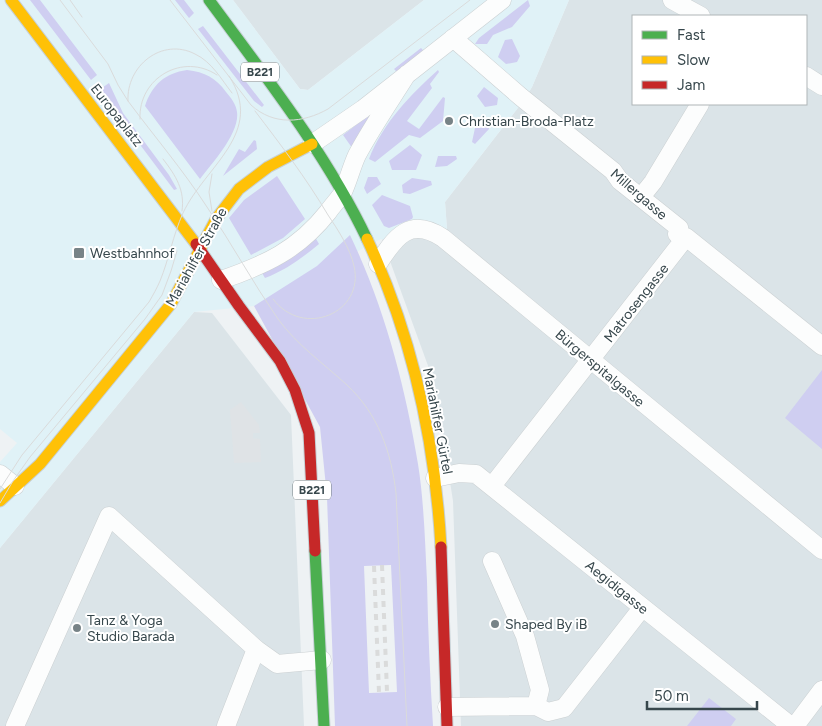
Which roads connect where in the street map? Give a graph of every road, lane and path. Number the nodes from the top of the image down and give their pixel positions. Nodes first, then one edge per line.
1 (11, 0) edge
2 (209, 0) edge
3 (502, 0) edge
4 (672, 0) edge
5 (699, 15) edge
6 (453, 38) junction
7 (407, 74) junction
8 (807, 77) edge
9 (822, 86) edge
10 (699, 105) edge
11 (312, 144) junction
12 (342, 194) junction
13 (641, 197) junction
14 (686, 237) junction
15 (200, 249) junction
16 (378, 264) junction
17 (221, 280) junction
18 (822, 346) edge
19 (591, 361) junction
20 (0, 474) edge
21 (435, 478) junction
22 (15, 486) junction
23 (492, 486) junction
24 (0, 500) edge
25 (822, 550) edge
26 (492, 561) dead end
27 (642, 608) junction
28 (256, 649) junction
29 (322, 660) junction
30 (822, 690) edge
31 (447, 707) junction
32 (545, 715) edge
33 (15, 726) edge
34 (226, 726) edge
35 (324, 726) edge
36 (448, 726) edge
37 (790, 726) edge
38 (795, 726) edge

1 - 15 main road, Europaplatz / B221
2 - 11 main road, B221
3 - 6 street, Mariahilfer Straße
4 - 5 street
6 - 7 street, Mariahilfer Straße
6 - 13 street, Millergasse
7 - 11 street, Mariahilfer Straße
7 - 12 street, Mariahilfer Straße
8 - 9 street
10 - 13 street
11 - 12 main road, Mariahilfer Gürtel / B221
11 - 15 main road, Mariahilfer Straße
12 - 16 main road, Mariahilfer Gürtel / B221
12 - 17 street, Mariahilfer Straße
13 - 14 street, Millergasse
14 - 18 street, Millergasse
14 - 19 street, Matrosengasse
15 - 17 main road, B221
15 - 22 main road, Mariahilfer Straße
16 - 19 street, Bürgerspitalgasse
16 - 21 main road, Mariahilfer Gürtel / B221
17 - 29 main road, B221
19 - 23 street, Matrosengasse
19 - 25 street, Bürgerspitalgasse
20 - 22 street
21 - 23 street, Aegidigasse
21 - 31 main road, Mariahilfer Gürtel / B221
22 - 24 main road, Mariahilfer Straße
23 - 27 street, Aegidigasse
26 - 32 street
27 - 32 street
27 - 37 street, Aegidigasse
28 - 29 street
28 - 33 street
28 - 34 street
29 - 35 main road, B221
30 - 38 street
31 - 32 street
31 - 36 main road, Mariahilfer Gürtel / B221

